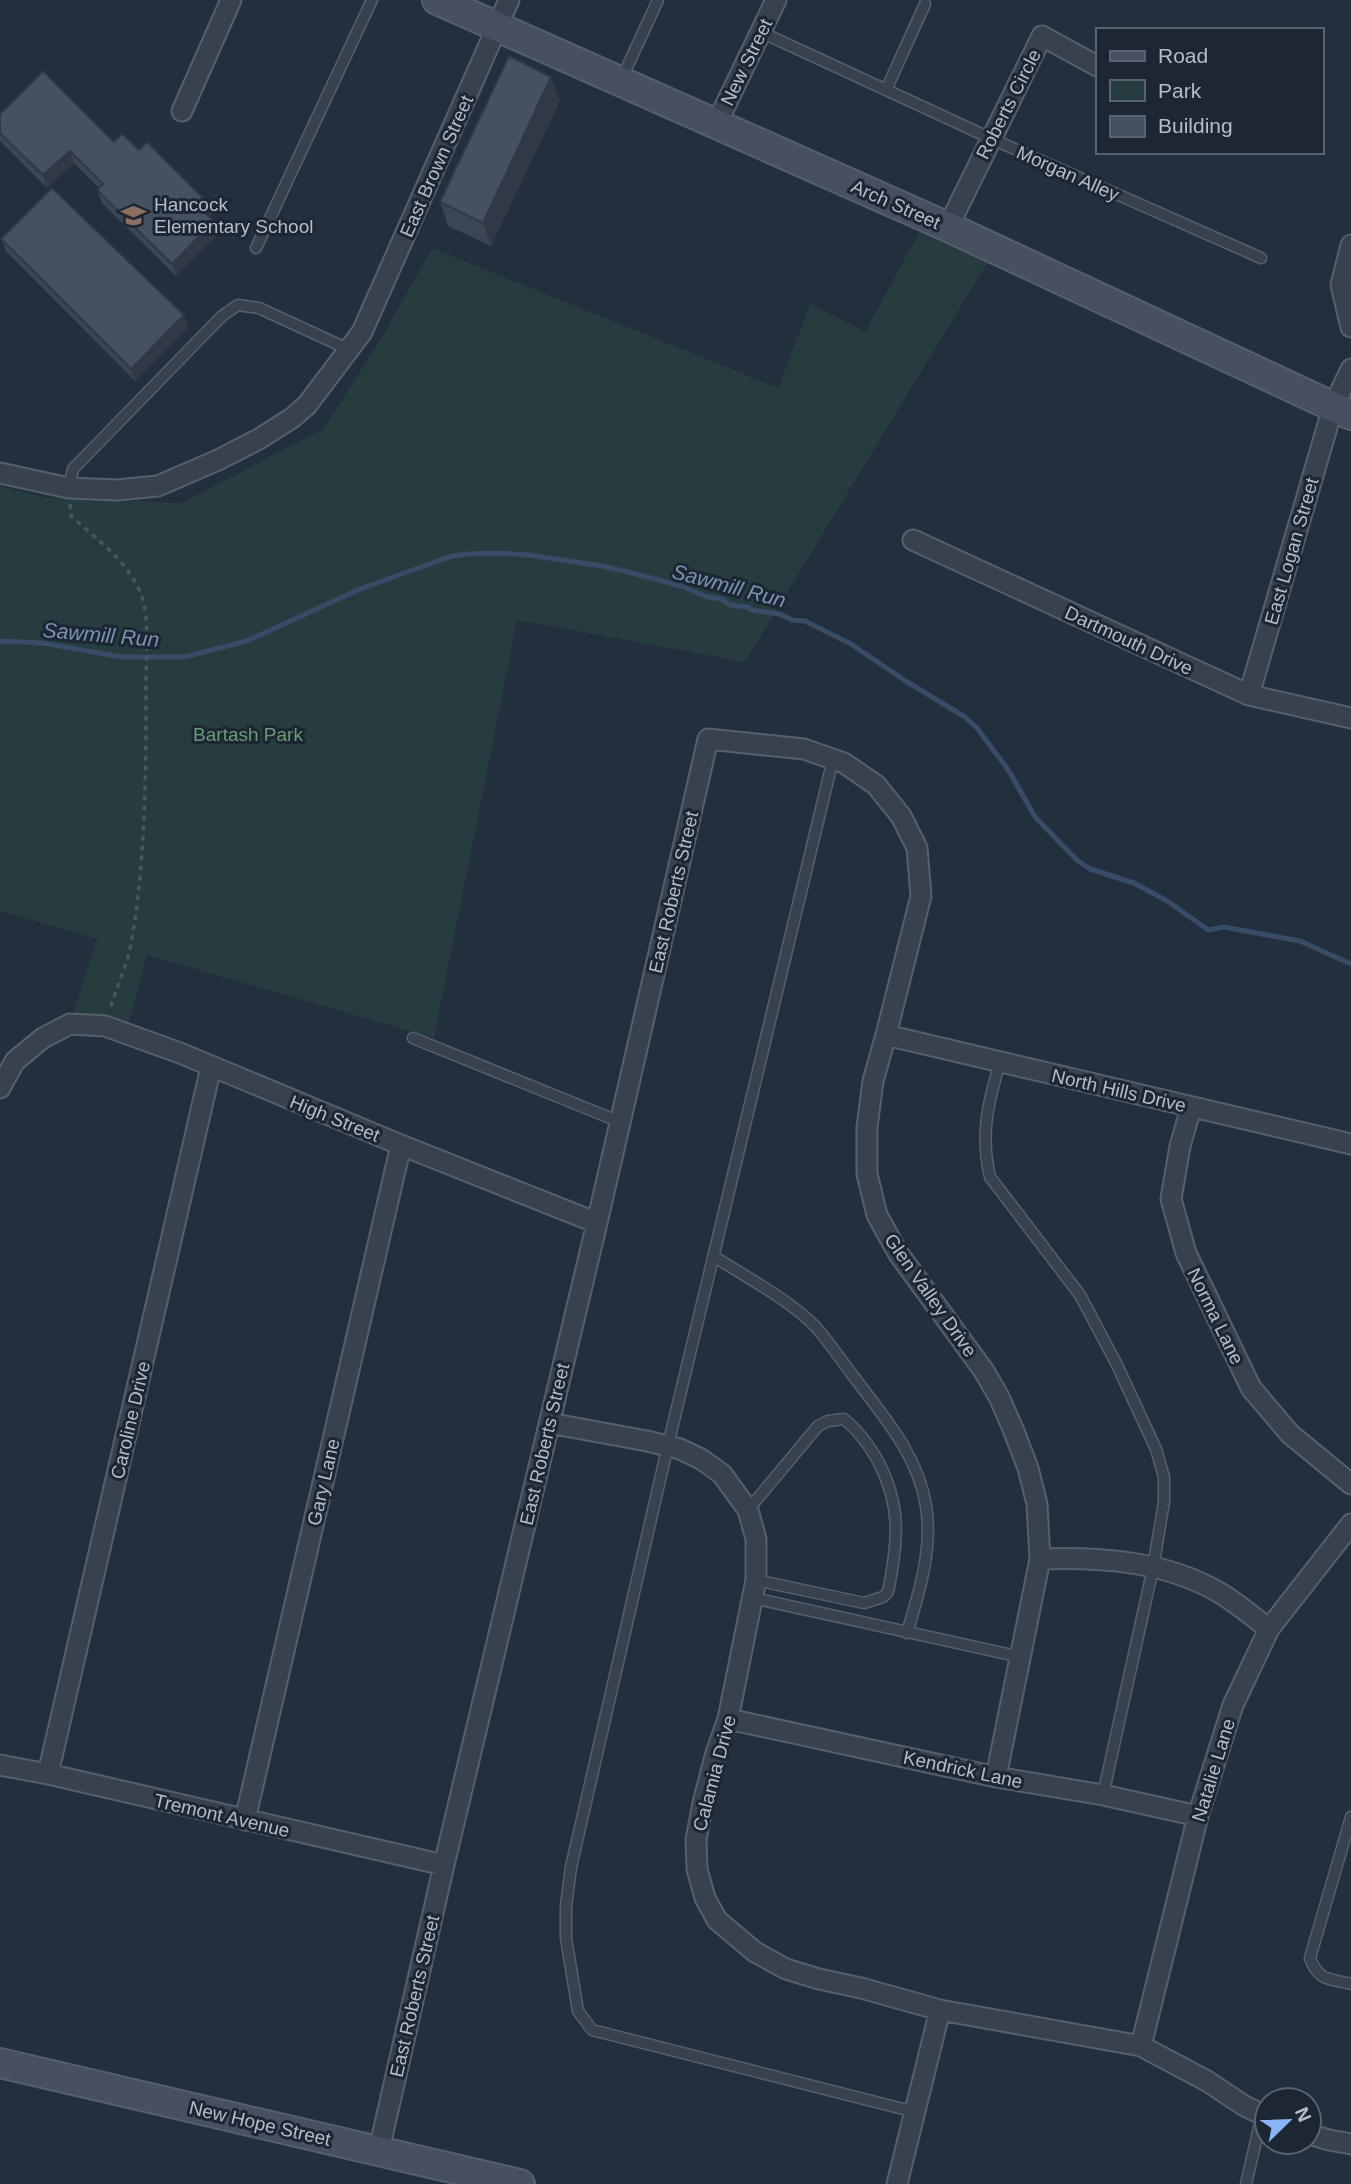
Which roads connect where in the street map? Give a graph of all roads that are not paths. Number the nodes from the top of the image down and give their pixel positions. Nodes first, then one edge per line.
1 (231, 0) edge
2 (372, 0) edge
3 (437, 0) edge
4 (509, 0) edge
5 (658, 0) edge
6 (776, 0) edge
7 (925, 4) dead end
8 (497, 26) junction
9 (761, 32) junction
10 (1096, 65) edge
11 (620, 82) junction
12 (886, 90) junction
13 (183, 111) dead end
14 (716, 125) junction
15 (990, 138) junction
16 (948, 227) junction
17 (1351, 245) edge
18 (256, 248) dead end
19 (1261, 258) dead end
20 (1351, 327) edge
21 (350, 350) junction
22 (1351, 369) edge
23 (1342, 411) edge
24 (0, 473) edge
25 (69, 488) junction
26 (914, 540) dead end
27 (1249, 695) junction
28 (1351, 718) edge
29 (708, 738) joint
30 (833, 760) junction
31 (887, 1035) junction
32 (413, 1038) dead end
33 (1000, 1062) junction
34 (211, 1067) junction
35 (0, 1088) edge
36 (1191, 1108) junction
37 (620, 1122) junction
38 (1351, 1144) edge
39 (401, 1145) junction
40 (597, 1223) junction
41 (713, 1256) junction
42 (549, 1423) junction
43 (668, 1445) junction
44 (1351, 1484) edge
45 (748, 1510) junction
46 (1351, 1524) edge
47 (1040, 1559) junction
48 (1153, 1568) junction
49 (754, 1589) junction
50 (1269, 1629) junction
51 (907, 1633) junction
52 (1021, 1657) junction
53 (729, 1719) junction
54 (0, 1765) edge
55 (48, 1774) junction
56 (996, 1777) junction
57 (1104, 1795) junction
58 (1198, 1816) junction
59 (1351, 1817) edge
60 (244, 1820) junction
61 (444, 1865) junction
62 (1351, 1984) edge
63 (940, 2010) junction
64 (1141, 2046) junction
65 (0, 2063) edge
66 (1253, 2110) edge
67 (915, 2112) junction
68 (1323, 2138) edge
69 (1351, 2144) edge
70 (379, 2150) junction
71 (1254, 2156) edge
72 (449, 2176) edge
73 (520, 2184) edge
74 (897, 2184) edge
75 (1246, 2184) edge

1 - 13 street
2 - 18 lane
3 - 8 street, Arch Street
4 - 8 street, East Brown Street
5 - 11 lane
6 - 9 street, New Street
7 - 12 lane
8 - 11 street, Arch Street
8 - 21 street, East Brown Street
9 - 12 lane, Morgan Alley
9 - 14 street, New Street
10 - 15 street, Roberts Circle
11 - 14 street, Arch Street
12 - 15 lane, Morgan Alley
14 - 16 street, Arch Street
15 - 16 street, Roberts Circle
15 - 19 lane, Morgan Alley
16 - 23 street, Arch Street
17 - 20 street
21 - 25 street, East Brown Street
21 - 25 lane
22 - 23 street, East Logan Street
23 - 27 street, East Logan Street
24 - 25 street, East Brown Street
26 - 27 street, Dartmouth Drive
27 - 28 street, Dartmouth Drive
29 - 30 street, Glen Valley Drive
29 - 37 street, East Roberts Street
30 - 31 street, Glen Valley Drive
30 - 41 lane
31 - 33 street, North Hills Drive
31 - 47 street, Glen Valley Drive
32 - 37 lane
33 - 36 street, North Hills Drive
33 - 48 lane
34 - 35 street, High Street
34 - 39 street, High Street
34 - 55 street, Caroline Drive
36 - 38 street, North Hills Drive
36 - 44 street, Norma Lane
37 - 40 street, East Roberts Street
39 - 40 street, High Street
39 - 60 street, Gary Lane
40 - 42 street, East Roberts Street
41 - 43 lane
41 - 51 lane
42 - 43 street, Calamia Drive
42 - 61 street, East Roberts Street
43 - 45 street, Calamia Drive
43 - 67 lane
45 - 49 street, Calamia Drive
45 - 49 lane
46 - 50 street, Natalie Lane
47 - 48 street
47 - 52 street, Glen Valley Drive
48 - 50 street
48 - 57 lane
49 - 51 lane
49 - 53 street, Calamia Drive
50 - 58 street, Natalie Lane
51 - 52 lane
52 - 56 street, Glen Valley Drive
53 - 56 street, Kendrick Lane
53 - 63 street, Calamia Drive
54 - 55 street, Tremont Avenue
55 - 60 street, Tremont Avenue
56 - 57 street, Kendrick Lane
57 - 58 street, Kendrick Lane
58 - 64 street, Natalie Lane
59 - 62 lane
60 - 61 street, Tremont Avenue
61 - 70 street, East Roberts Street
63 - 64 street, Calamia Drive
63 - 67 street
64 - 66 street, Calamia Drive
65 - 70 street, New Hope Street
67 - 74 street
68 - 69 street
70 - 72 street, New Hope Street
71 - 75 lane
72 - 73 street, New Hope Street

